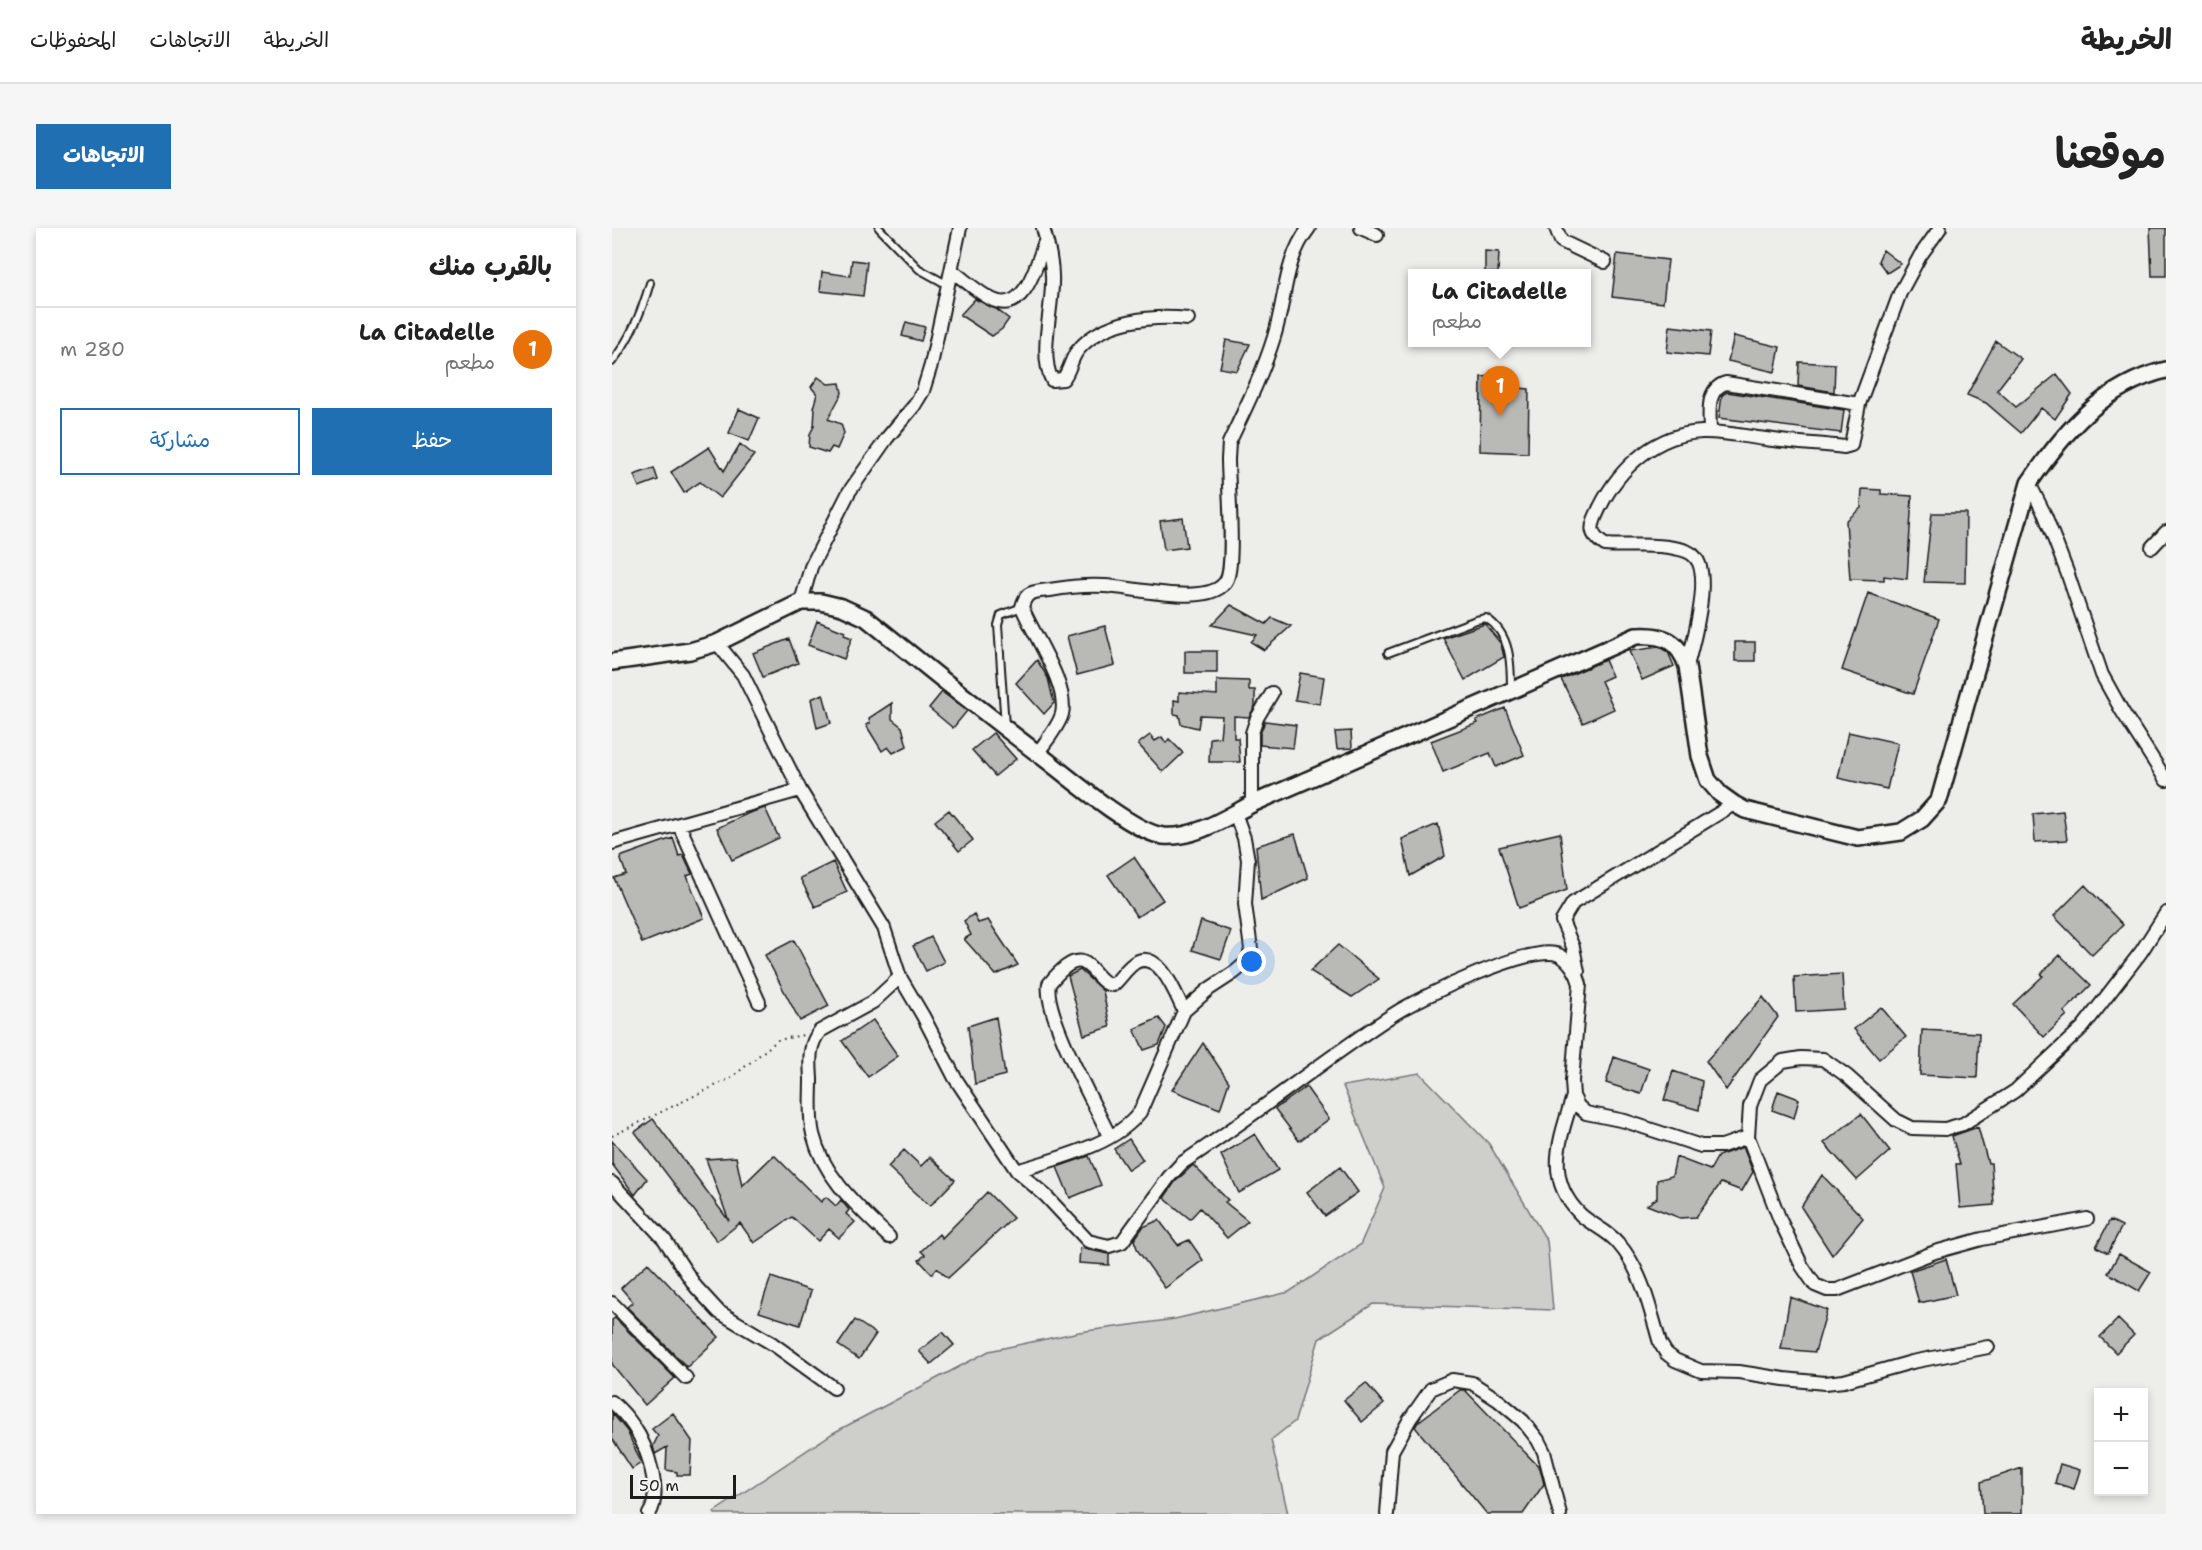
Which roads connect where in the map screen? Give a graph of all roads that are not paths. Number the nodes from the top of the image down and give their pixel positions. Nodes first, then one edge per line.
1 (879, 228) edge
2 (960, 228) edge
3 (1309, 228) edge
4 (1360, 228) edge
5 (1556, 228) edge
6 (1940, 228) edge
7 (1044, 233) edge
8 (1377, 236) dead end
9 (1605, 262) dead end
10 (951, 270) junction
11 (650, 283) dead end
12 (948, 285) junction
13 (1188, 319) dead end
14 (612, 362) edge
15 (2166, 370) edge
16 (1859, 404) junction
17 (1710, 432) junction
18 (2029, 483) junction
19 (2166, 532) edge
20 (2152, 547) dead end
21 (801, 602) junction
22 (1022, 607) junction
23 (717, 643) junction
24 (1388, 653) dead end
25 (612, 663) edge
26 (1687, 666) junction
27 (1511, 691) junction
28 (1272, 693) dead end
29 (1005, 728) junction
30 (1037, 754) junction
31 (2166, 780) edge
32 (800, 790) junction
33 (1252, 804) junction
34 (1734, 804) junction
35 (1235, 813) junction
36 (678, 825) junction
37 (612, 843) edge
38 (2166, 913) edge
39 (1578, 976) junction
40 (900, 977) junction
41 (759, 1002) dead end
42 (1184, 1011) junction
43 (1573, 1096) junction
44 (1110, 1137) junction
45 (1748, 1137) junction
46 (1017, 1172) junction
47 (612, 1184) edge
48 (2087, 1219) dead end
49 (889, 1237) dead end
50 (612, 1303) edge
51 (1988, 1347) dead end
52 (686, 1378) dead end
53 (834, 1388) dead end
54 (612, 1402) edge
55 (649, 1514) edge
56 (1387, 1514) edge
57 (1560, 1514) edge

1 - 12 lane
2 - 10 street
3 - 22 street
4 - 8 street
5 - 9 street
6 - 16 street
7 - 10 street
7 - 13 street
10 - 12 street
11 - 14 lane
12 - 21 street
15 - 18 street
16 - 17 street
16 - 17 street
17 - 26 street
18 - 31 street
18 - 34 street
19 - 20 street
21 - 23 street
21 - 29 street
22 - 29 lane
22 - 30 street
23 - 25 street
23 - 32 street
24 - 27 lane
26 - 27 street
26 - 34 street
27 - 33 street
28 - 33 street
29 - 30 street
30 - 35 street
32 - 36 street
32 - 40 street
33 - 35 street
34 - 39 street
35 - 42 street
36 - 37 street
36 - 41 street
38 - 45 street
39 - 43 street
39 - 46 street
40 - 46 street
40 - 49 street
42 - 44 street
42 - 44 street
43 - 45 street
43 - 51 street
44 - 46 street
45 - 48 street
47 - 53 street
50 - 52 street
54 - 55 street
56 - 57 street

